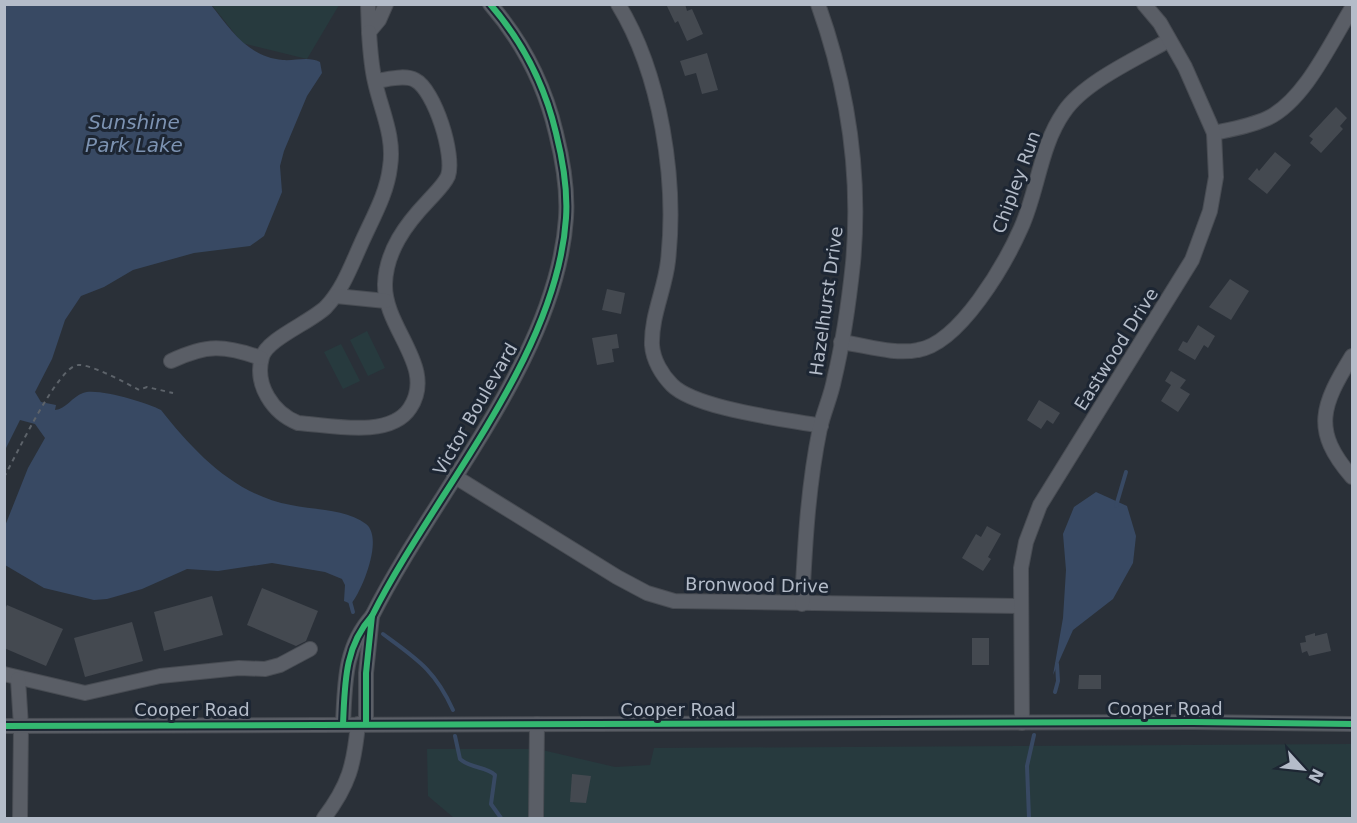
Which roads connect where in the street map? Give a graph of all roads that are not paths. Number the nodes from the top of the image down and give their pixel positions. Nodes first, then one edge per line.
1 (368, 4) edge
2 (386, 4) edge
3 (490, 4) edge
4 (618, 4) edge
5 (818, 4) edge
6 (1144, 4) edge
7 (1353, 8) edge
8 (369, 32) junction
9 (1169, 40) junction
10 (375, 81) junction
11 (1214, 133) junction
12 (336, 296) junction
13 (386, 301) junction
14 (841, 342) junction
15 (1353, 356) edge
16 (261, 358) junction
17 (171, 361) dead end
18 (820, 426) junction
19 (454, 476) junction
20 (1353, 477) edge
21 (802, 604) junction
22 (1021, 606) junction
23 (372, 616) junction
24 (310, 650) dead end
25 (11, 677) edge
26 (1022, 723) junction
27 (343, 724) junction
28 (362, 724) junction
29 (537, 724) junction
30 (1353, 724) edge
31 (4, 726) edge
32 (21, 726) junction
33 (20, 819) edge
34 (324, 819) edge
35 (536, 819) edge

1 - 8 street
2 - 8 street
3 - 19 street, Victor Boulevard
4 - 18 street
5 - 14 street, Hazelhurst Drive
6 - 9 street, Eastwood Drive
7 - 11 street
8 - 10 street
9 - 11 street, Eastwood Drive
9 - 14 street, Chipley Run
10 - 12 street
10 - 13 street
11 - 22 street, Eastwood Drive
12 - 13 street
12 - 16 street
13 - 16 street
14 - 18 street, Hazelhurst Drive
15 - 20 street
16 - 17 street
18 - 21 street, Hazelhurst Drive
19 - 21 street, Bronwood Drive
19 - 23 street, Victor Boulevard
21 - 22 street, Bronwood Drive
22 - 26 street, Eastwood Drive
23 - 27 street, Victor Boulevard
23 - 28 street, Victor Boulevard
24 - 25 street
25 - 32 street
26 - 29 street, Cooper Road
26 - 30 street, Cooper Road
27 - 28 street, Cooper Road
27 - 32 street, Cooper Road
28 - 29 street, Cooper Road
28 - 34 street, Victor Boulevard
29 - 35 street
31 - 32 street, Cooper Road
32 - 33 street

